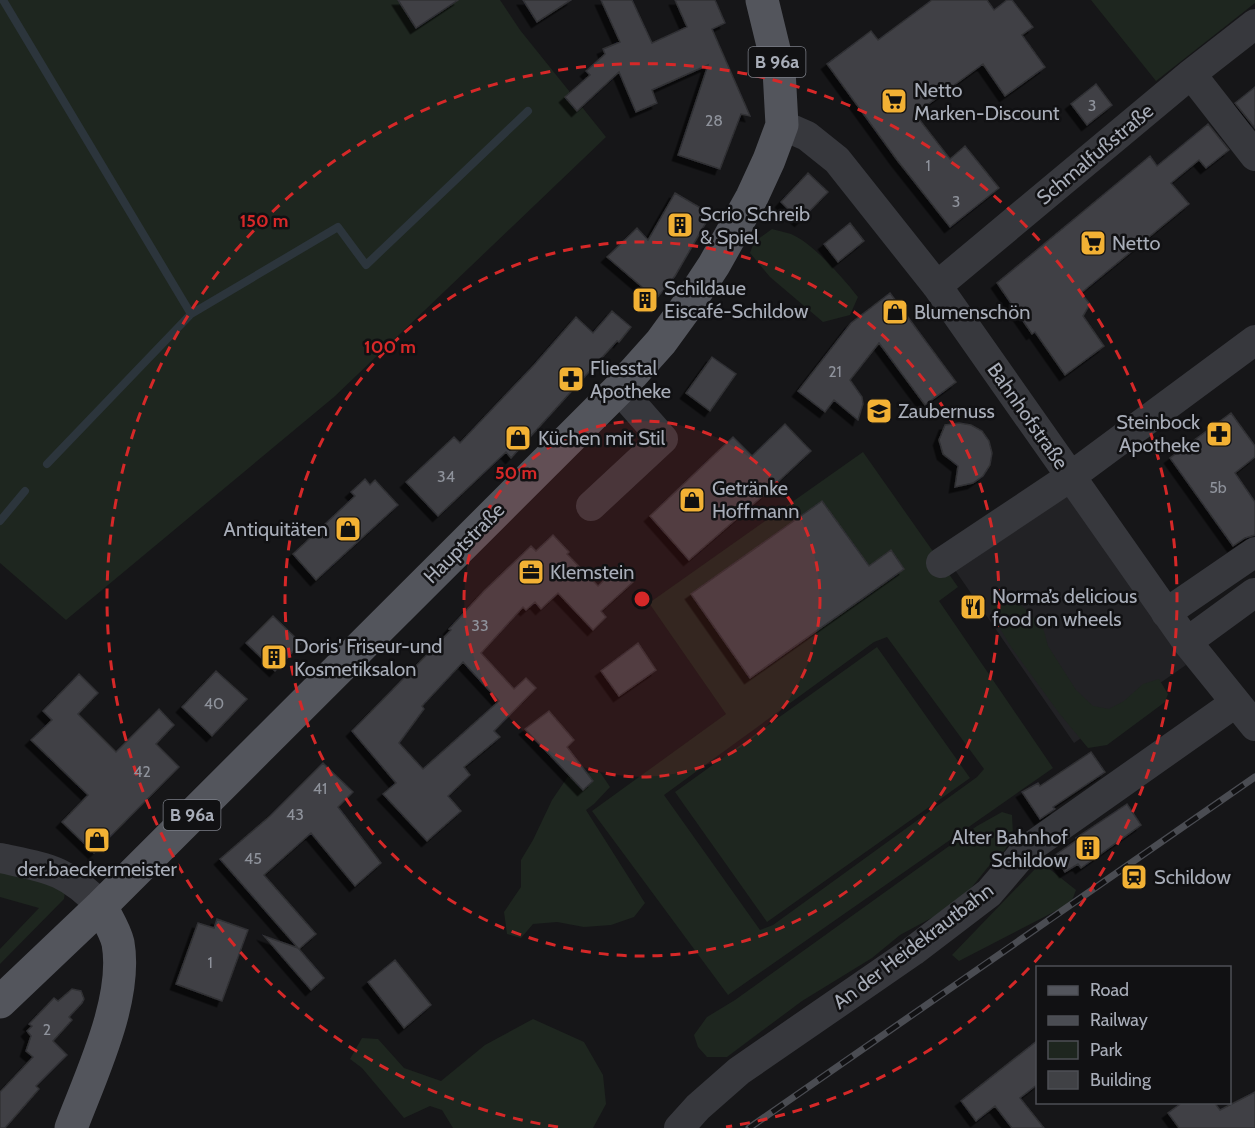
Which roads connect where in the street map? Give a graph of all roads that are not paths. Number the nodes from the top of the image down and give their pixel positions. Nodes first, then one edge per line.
1 (762, 0) edge
2 (1255, 24) edge
3 (1191, 75) junction
4 (782, 125) junction
5 (1255, 156) edge
6 (937, 286) junction
7 (1255, 340) edge
8 (619, 389) junction
9 (1070, 477) junction
10 (591, 506) dead end
11 (1255, 552) edge
12 (941, 563) dead end
13 (1254, 593) edge
14 (1166, 613) junction
15 (1186, 642) junction
16 (1235, 703) junction
17 (1255, 726) edge
18 (0, 858) edge
19 (100, 906) junction
20 (0, 1002) edge
21 (71, 1128) edge
22 (679, 1128) edge

1 - 4 main road, Hauptstraße / B 96a
2 - 3 street, Schmalfußstraße
3 - 5 street
3 - 6 street, Schmalfußstraße
4 - 6 street, Bahnhofstraße
4 - 8 main road, Hauptstraße / B 96a
6 - 9 street, Bahnhofstraße
7 - 9 street
8 - 10 street
8 - 19 main road, Hauptstraße / B 96a
9 - 12 street
9 - 14 street, Bahnhofstraße
11 - 14 street
13 - 15 street
14 - 15 street, Bahnhofstraße
15 - 16 street, Bahnhofstraße
16 - 17 street, Bahnhofstraße
16 - 22 street, An der Heidekrautbahn
18 - 19 street
19 - 20 main road, Hauptstraße
19 - 21 main road

